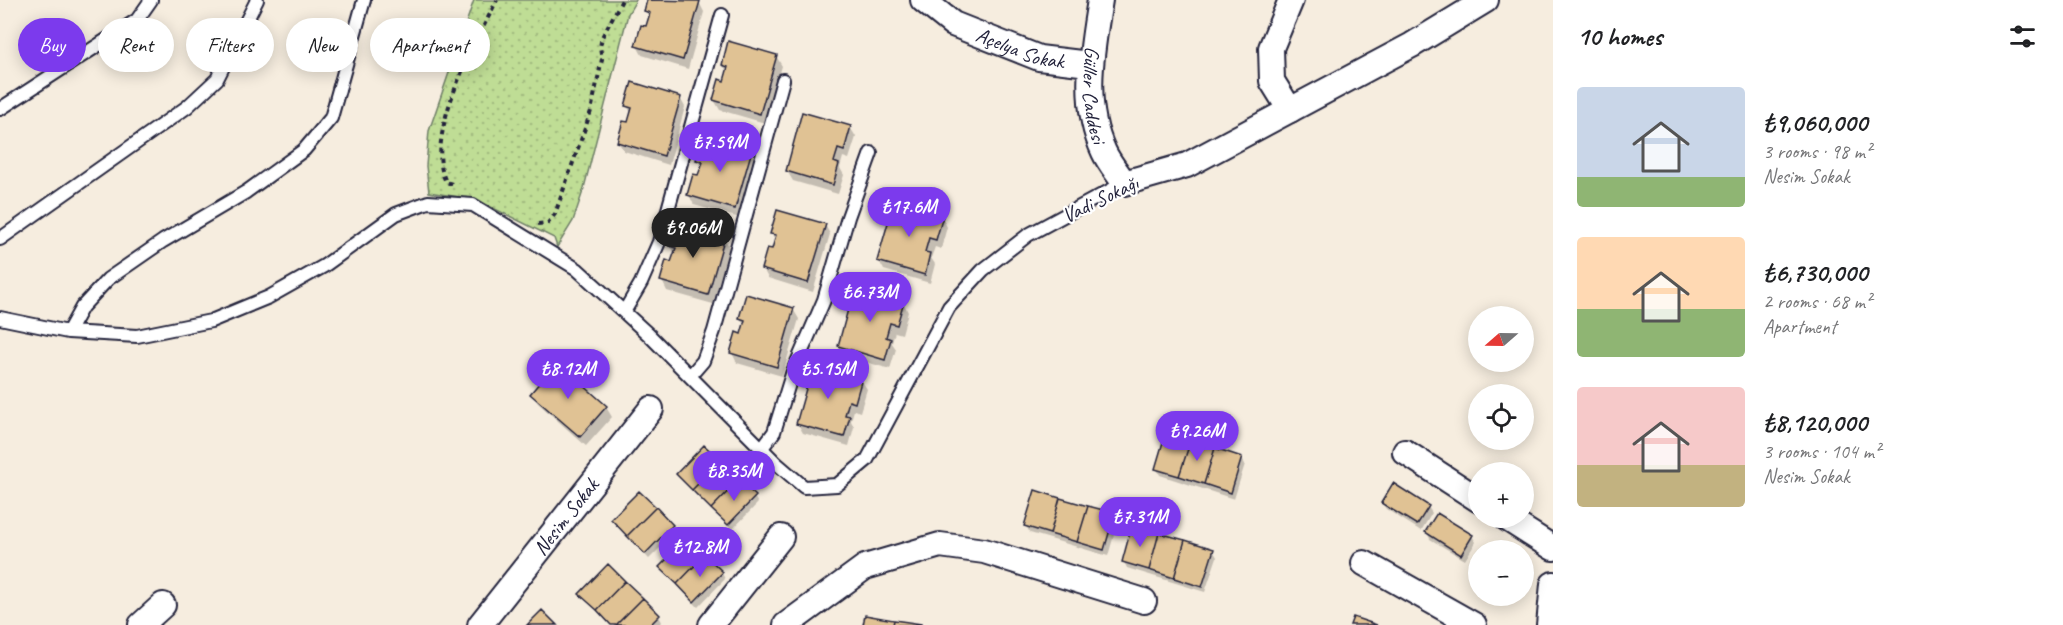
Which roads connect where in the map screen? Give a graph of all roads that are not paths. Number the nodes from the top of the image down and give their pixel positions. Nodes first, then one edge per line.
1 (151, 0) edge
2 (257, 0) edge
3 (364, 0) edge
4 (923, 0) edge
5 (1100, 0) edge
6 (1291, 0) edge
7 (1486, 0) edge
8 (722, 15) dead end
9 (1089, 64) junction
10 (783, 80) dead end
11 (0, 109) edge
12 (1290, 110) junction
13 (871, 153) dead end
14 (1124, 183) junction
15 (0, 239) edge
16 (624, 312) junction
17 (0, 318) edge
18 (68, 332) junction
19 (690, 376) junction
20 (651, 409) dead end
21 (762, 448) junction
22 (1405, 452) dead end
23 (1468, 493) edge
24 (1522, 528) edge
25 (781, 537) dead end
26 (1553, 548) edge
27 (1364, 563) dead end
28 (1553, 584) edge
29 (1144, 601) dead end
30 (163, 605) dead end
31 (141, 625) edge
32 (480, 625) edge
33 (711, 625) edge
34 (786, 625) edge
35 (1474, 625) edge
36 (1549, 625) edge

1 - 11 lane
2 - 15 lane
3 - 18 lane
4 - 9 street, Açelya Sokak
5 - 9 street, Güller Caddesi
6 - 12 street
7 - 12 street, Vadi Sokağı
8 - 16 lane
9 - 14 street, Güller Caddesi
10 - 19 lane
12 - 14 street, Vadi Sokağı
13 - 21 lane
14 - 21 lane, Vadi Sokağı
16 - 18 lane
16 - 19 lane
17 - 18 lane
19 - 21 lane
20 - 32 street, Nesim Sokak
22 - 23 street
24 - 26 street
25 - 33 street
27 - 35 street
28 - 36 street
29 - 34 street
30 - 31 street

